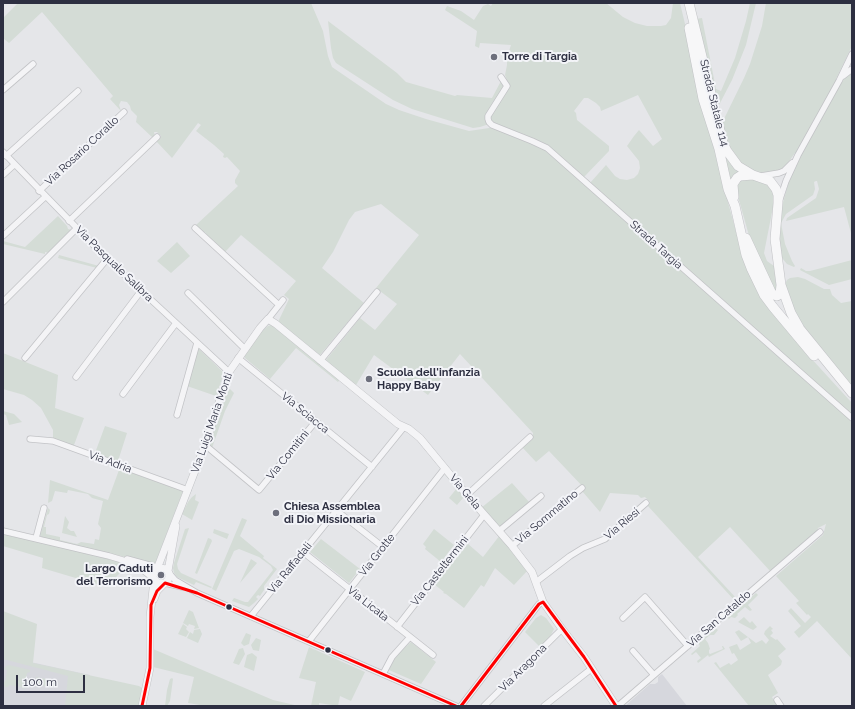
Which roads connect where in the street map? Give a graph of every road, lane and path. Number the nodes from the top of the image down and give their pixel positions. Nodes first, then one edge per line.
1 (684, 3) edge
2 (689, 3) edge
3 (852, 54) edge
4 (33, 64) dead end
5 (852, 69) edge
6 (502, 77) dead end
7 (839, 81) junction
8 (3, 90) edge
9 (78, 91) dead end
10 (124, 112) dead end
11 (157, 137) dead end
12 (4, 154) edge
13 (798, 155) junction
14 (14, 165) junction
15 (3, 175) edge
16 (756, 176) junction
17 (39, 191) junction
18 (45, 197) junction
19 (778, 203) junction
20 (735, 206) junction
21 (69, 221) junction
22 (739, 225) junction
23 (77, 228) junction
24 (195, 228) dead end
25 (3, 236) edge
26 (107, 259) junction
27 (781, 285) junction
28 (141, 291) junction
29 (377, 292) dead end
30 (188, 293) dead end
31 (283, 300) dead end
32 (3, 302) edge
33 (279, 305) junction
34 (268, 319) junction
35 (176, 323) junction
36 (197, 343) junction
37 (245, 349) junction
38 (25, 358) dead end
39 (238, 358) junction
40 (320, 361) junction
41 (229, 372) junction
42 (76, 377) dead end
43 (852, 393) edge
44 (123, 394) dead end
45 (852, 398) edge
46 (177, 415) dead end
47 (852, 418) edge
48 (316, 421) junction
49 (404, 427) junction
50 (530, 437) dead end
51 (30, 439) dead end
52 (205, 446) junction
53 (372, 467) junction
54 (445, 468) junction
55 (582, 488) dead end
56 (188, 490) junction
57 (467, 495) junction
58 (541, 496) dead end
59 (646, 503) dead end
60 (44, 508) dead end
61 (336, 511) junction
62 (179, 513) junction
63 (484, 515) junction
64 (3, 531) edge
65 (499, 531) junction
66 (820, 532) dead end
67 (36, 538) junction
68 (512, 546) junction
69 (383, 547) junction
70 (303, 552) junction
71 (109, 556) junction
72 (158, 568) junction
73 (168, 572) junction
74 (154, 579) junction
75 (536, 582) junction
76 (164, 583) junction
77 (350, 589) junction
78 (197, 593) junction
79 (543, 602) junction
80 (151, 605) junction
81 (251, 616) junction
82 (623, 618) dead end
83 (397, 627) junction
84 (562, 629) junction
85 (410, 637) junction
86 (309, 642) junction
87 (688, 646) junction
88 (633, 651) dead end
89 (433, 655) dead end
90 (591, 669) junction
91 (383, 674) junction
92 (654, 675) junction
93 (777, 700) dead end
94 (142, 706) edge
95 (456, 706) edge
96 (461, 706) edge
97 (484, 706) edge
98 (544, 706) edge
99 (617, 706) edge
100 (781, 706) edge

1 - 20 main road, Strada Statale 114
2 - 16 main road, Strada Statale 114
3 - 7 street
4 - 8 street
5 - 7 street
6 - 47 street, Strada Targia
7 - 13 street
9 - 12 street
10 - 17 street, Via Rosario Corallo
11 - 21 street
12 - 14 street, Via Pasquale Salibra
13 - 16 street
13 - 19 street
14 - 15 street
14 - 17 street, Via Pasquale Salibra
16 - 19 main road, Strada Statale 114
16 - 20 main road
17 - 18 street, Via Pasquale Salibra
18 - 21 street, Via Pasquale Salibra
18 - 25 street
19 - 27 main road, Strada Statale 114
20 - 22 main road, Strada Statale 114
21 - 23 street, Via Pasquale Salibra
22 - 27 main road
22 - 45 main road, Strada Statale 114
23 - 26 street, Via Pasquale Salibra
23 - 32 street
24 - 33 street
26 - 28 street, Via Pasquale Salibra
26 - 38 street
27 - 43 main road, Strada Statale 114
28 - 35 street, Via Pasquale Salibra
28 - 42 street
29 - 40 street
30 - 37 street
31 - 33 street
33 - 34 street
34 - 37 street, Via Luigi Maria Monti
34 - 40 street, Via Gela
35 - 36 street, Via Pasquale Salibra
35 - 44 street
36 - 41 street, Via Pasquale Salibra
36 - 46 street
37 - 39 street, Via Luigi Maria Monti
39 - 41 street, Via Luigi Maria Monti
39 - 48 street, Via Sciacca
40 - 49 street, Via Gela
41 - 52 street, Via Luigi Maria Monti
48 - 52 street, Via Comitini
48 - 53 street, Via Sciacca
49 - 53 street, Via Raffadali
49 - 54 street, Via Gela
50 - 57 street
51 - 56 street, Via Adria
52 - 56 street, Via Luigi Maria Monti
53 - 61 street, Via Raffadali
54 - 57 street, Via Gela
54 - 69 street, Via Grotte
55 - 68 street, Via Sommatino
56 - 62 street, Via Luigi Maria Monti
57 - 63 street, Via Gela
58 - 65 street
59 - 75 street, Via Riesi
60 - 67 street
61 - 69 street
61 - 70 street, Via Raffadali
62 - 72 street
62 - 73 street
63 - 65 street, Via Gela
63 - 83 street, Via Casteltermini
64 - 67 street
65 - 68 street, Via Gela
66 - 87 street, Via San Cataldo
67 - 71 street
68 - 75 street, Via Gela
69 - 77 street, Via Grotte
70 - 77 street, Via Licata
70 - 81 street, Via Raffadali
71 - 72 street
71 - 74 street
72 - 73 street
72 - 74 street
73 - 76 street
73 - 78 street
74 - 76 street
74 - 80 street
75 - 79 street, Via Gela
76 - 78 street
76 - 80 street
77 - 83 street, Via Licata
77 - 86 street, Via Grotte
78 - 81 street
79 - 84 street, Via Gela
79 - 96 street
80 - 94 street
81 - 86 street
82 - 87 street
83 - 85 street, Via Licata
84 - 90 street, Via Gela
84 - 97 street, Via Aragona
85 - 89 street, Via Licata
85 - 91 street
86 - 91 street
87 - 92 street, Via San Cataldo
88 - 92 street
90 - 98 street
90 - 99 street, Via Gela
91 - 95 street
92 - 99 street, Via San Cataldo
93 - 100 street

